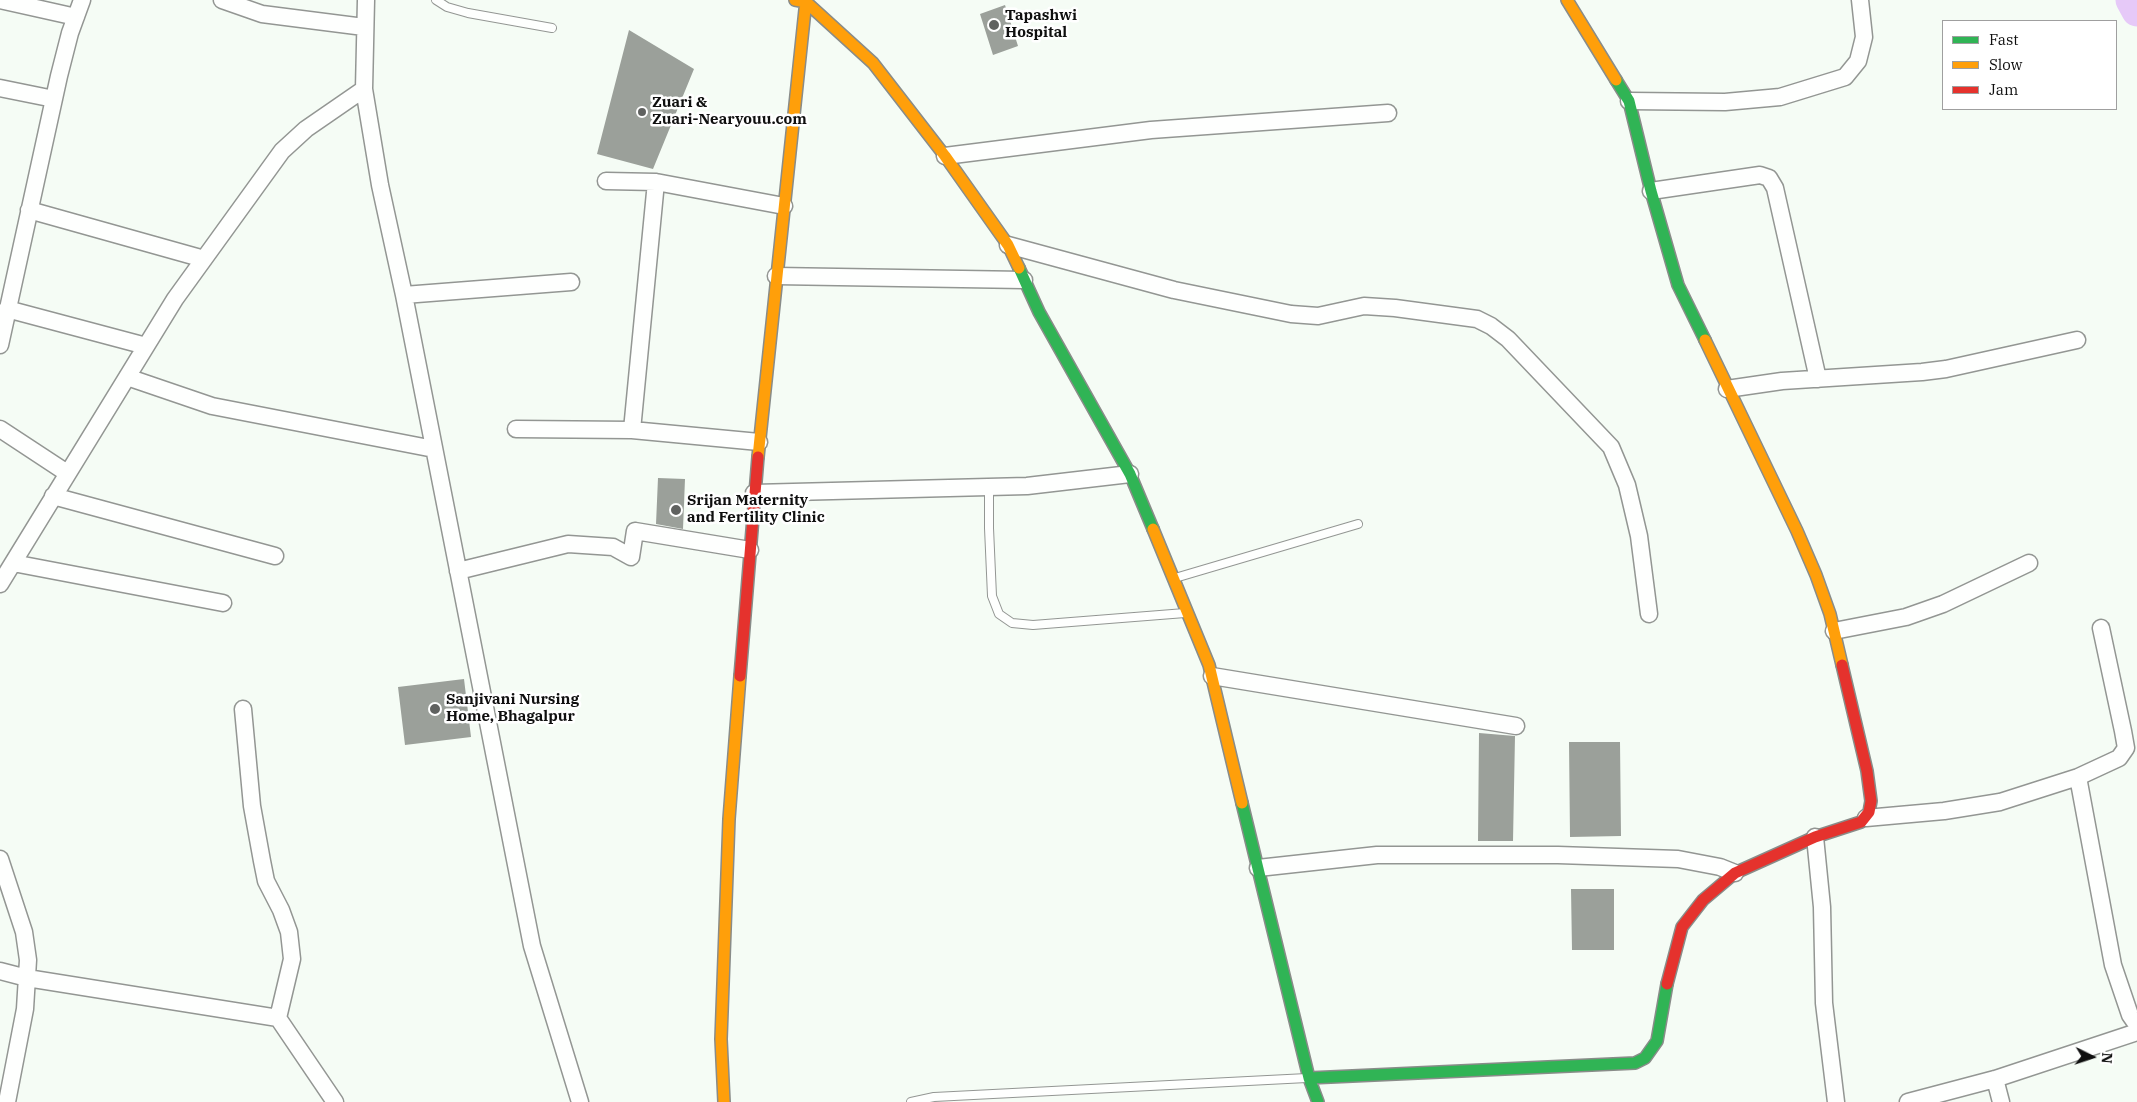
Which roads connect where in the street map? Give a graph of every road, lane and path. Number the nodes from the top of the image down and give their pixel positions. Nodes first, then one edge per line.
1 (0, 0) edge
2 (82, 0) edge
3 (222, 0) edge
4 (366, 0) edge
5 (436, 0) edge
6 (823, 0) edge
7 (1567, 0) edge
8 (1860, 0) edge
9 (802, 1) edge
10 (76, 17) junction
11 (364, 26) junction
12 (552, 28) dead end
13 (0, 88) edge
14 (364, 89) junction
15 (54, 99) junction
16 (1629, 101) junction
17 (1388, 113) dead end
18 (945, 156) junction
19 (606, 181) dead end
20 (656, 182) junction
21 (1651, 191) junction
22 (784, 206) junction
23 (29, 210) junction
24 (1008, 245) junction
25 (204, 259) junction
26 (776, 276) junction
27 (1024, 280) junction
28 (571, 282) dead end
29 (404, 295) junction
30 (4, 316) edge
31 (2077, 340) dead end
32 (0, 345) edge
33 (146, 346) junction
34 (127, 377) junction
35 (1818, 380) junction
36 (1727, 389) junction
37 (0, 429) edge
38 (516, 430) dead end
39 (632, 430) junction
40 (759, 442) junction
41 (434, 449) junction
42 (67, 473) junction
43 (1130, 474) junction
44 (989, 487) junction
45 (754, 493) junction
46 (53, 496) junction
47 (1358, 524) dead end
48 (750, 550) junction
49 (275, 556) dead end
50 (13, 563) junction
51 (2029, 563) dead end
52 (458, 571) junction
53 (1174, 578) junction
54 (0, 584) edge
55 (223, 603) dead end
56 (1188, 612) junction
57 (1649, 614) dead end
58 (2101, 628) dead end
59 (1834, 631) junction
60 (1212, 676) junction
61 (244, 709) dead end
62 (1516, 726) dead end
63 (2078, 777) junction
64 (1866, 818) junction
65 (1815, 837) junction
66 (0, 859) edge
67 (1258, 868) junction
68 (1735, 873) junction
69 (0, 971) edge
70 (27, 978) junction
71 (278, 1018) junction
72 (2137, 1025) edge
73 (2137, 1032) edge
74 (1309, 1078) junction
75 (1995, 1079) junction
76 (7, 1102) edge
77 (335, 1102) edge
78 (580, 1102) edge
79 (724, 1102) edge
80 (911, 1102) edge
81 (1318, 1102) edge
82 (1836, 1102) edge
83 (1908, 1102) edge
84 (2001, 1102) edge

1 - 10 street
2 - 10 street
3 - 11 street
4 - 11 street
5 - 12 lane
6 - 9 street
7 - 16 street
8 - 16 street
9 - 18 street
9 - 22 street
10 - 15 street
11 - 14 street
13 - 15 street
14 - 25 street
14 - 29 street
15 - 23 street
16 - 21 street
17 - 18 street
18 - 24 street
19 - 20 street
20 - 22 street
20 - 39 street
21 - 35 street
21 - 36 street
22 - 26 street
23 - 25 street
23 - 30 street
24 - 27 street
24 - 57 street
25 - 33 street
26 - 27 street
26 - 40 street
27 - 43 street
28 - 29 street
29 - 41 street
30 - 32 street
30 - 33 street
31 - 35 street
33 - 34 street
34 - 41 street
34 - 42 street
35 - 36 street
36 - 59 street
37 - 42 street
38 - 39 street
39 - 40 street
40 - 45 street
41 - 52 street
42 - 46 street
43 - 44 street
43 - 53 street
44 - 45 street
44 - 56 lane
45 - 48 street
46 - 49 street
46 - 50 street
47 - 53 lane
48 - 52 street
48 - 79 street
50 - 54 street
50 - 55 street
51 - 59 street
52 - 78 street
53 - 56 street
56 - 60 street
58 - 63 street
59 - 64 street
60 - 62 street
60 - 67 street
61 - 71 street
63 - 64 street
63 - 72 street
64 - 65 street
65 - 68 street
65 - 82 street
66 - 70 street
67 - 68 street
67 - 74 street
68 - 74 street
69 - 70 street
70 - 71 street
70 - 76 street
71 - 77 street
73 - 75 street
74 - 80 lane
74 - 81 street
75 - 83 street
75 - 84 street

